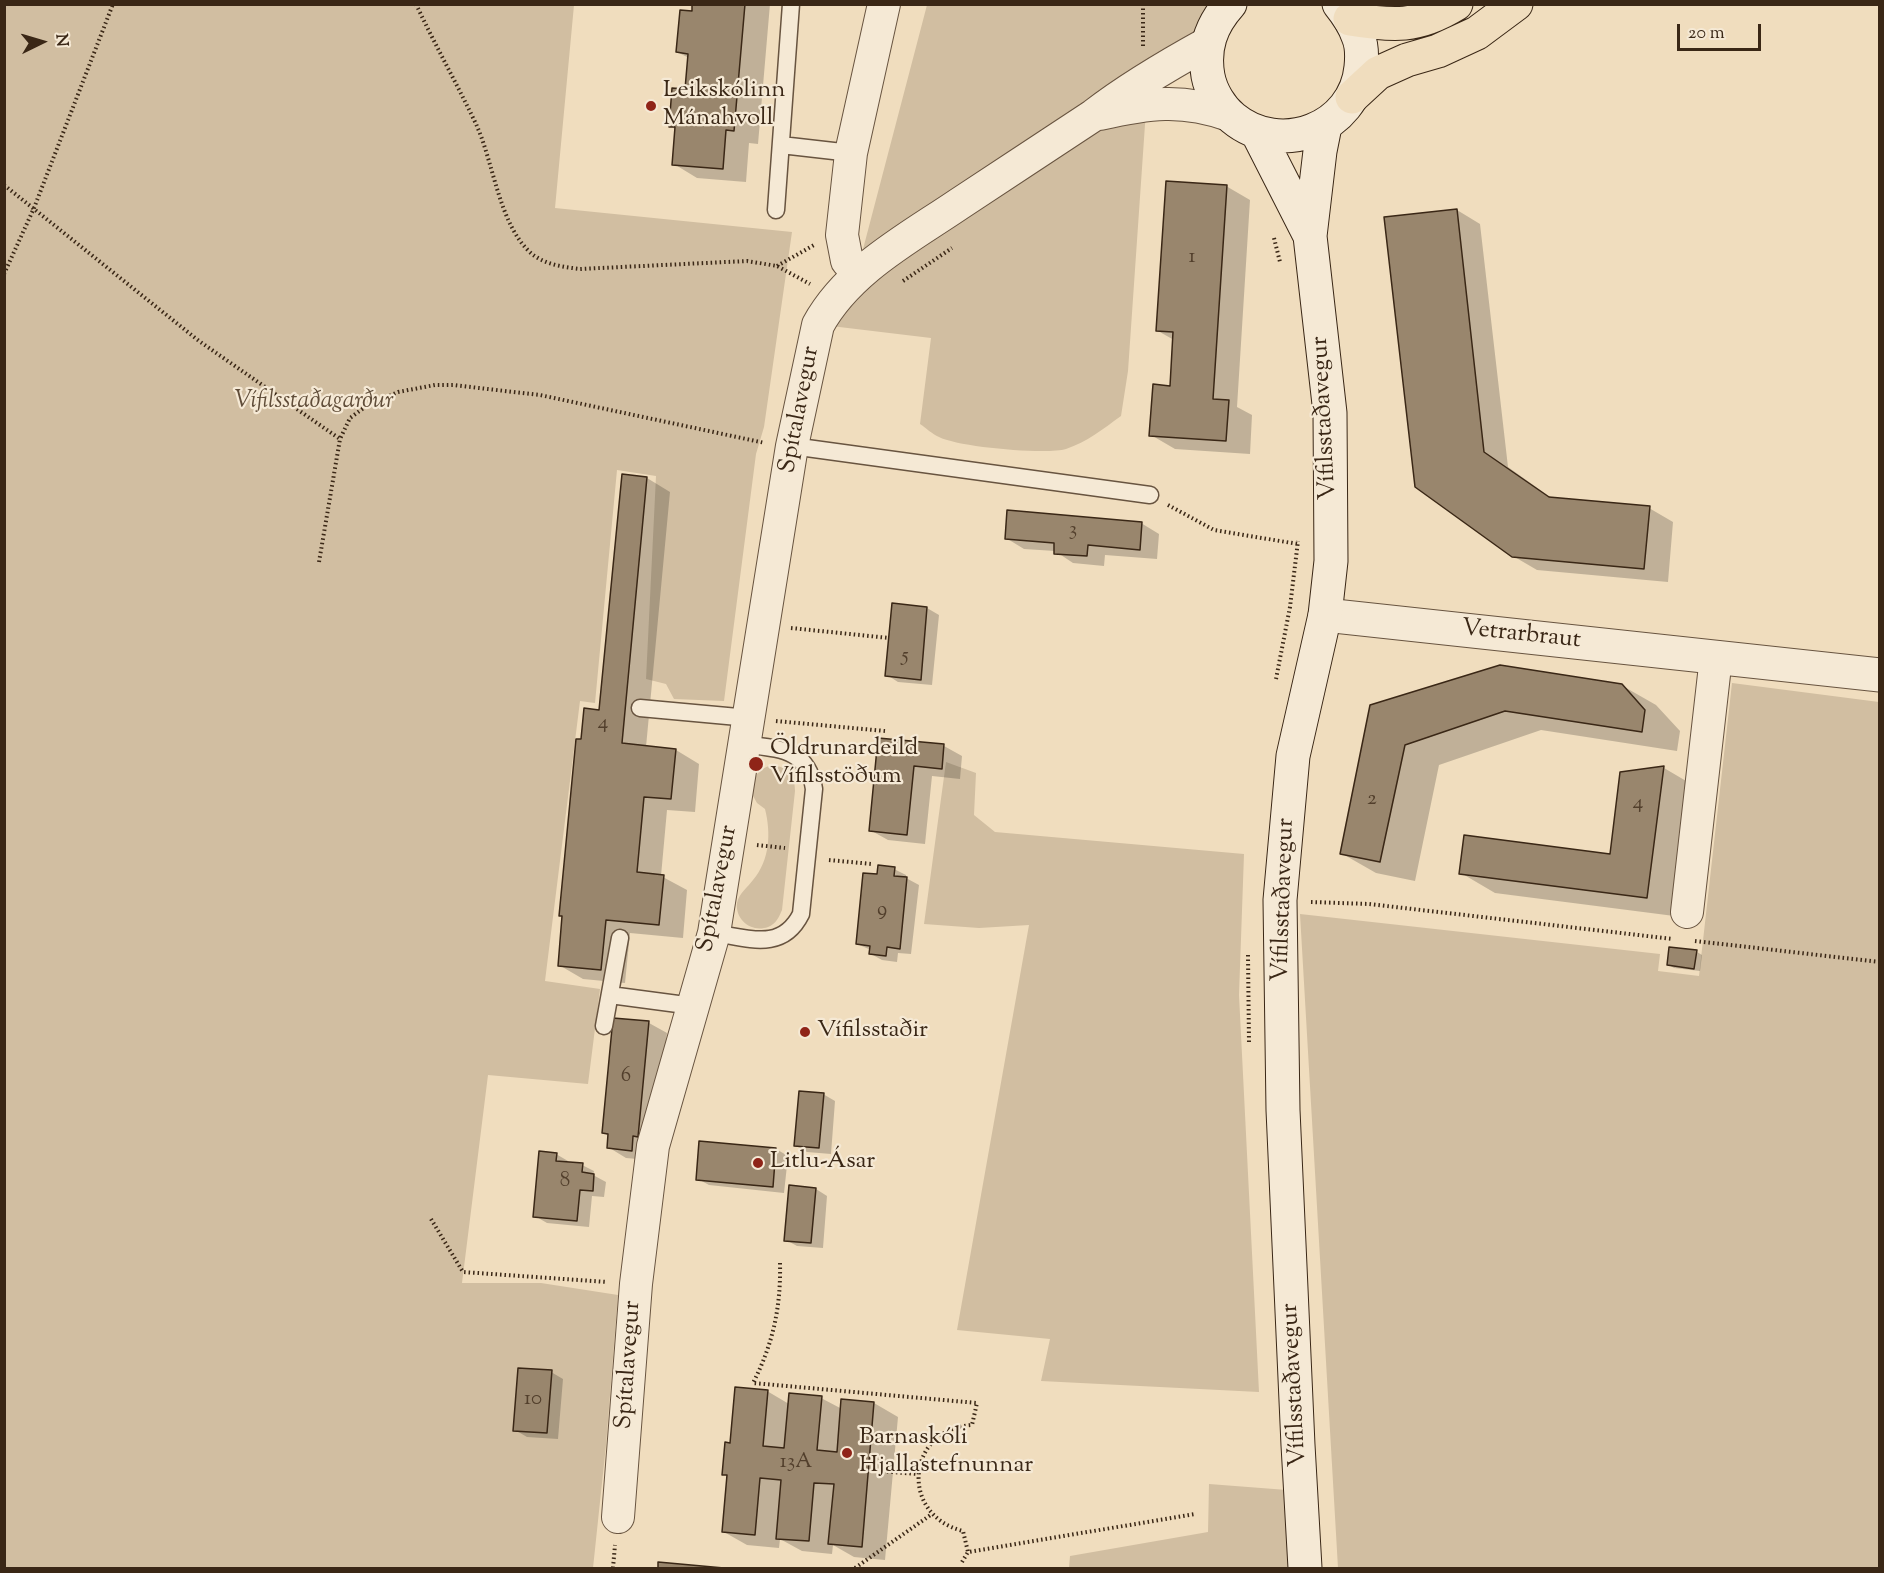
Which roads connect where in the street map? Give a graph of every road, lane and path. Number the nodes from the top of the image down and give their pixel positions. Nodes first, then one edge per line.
1 (113, 4) edge
2 (791, 4) edge
3 (884, 4) edge
4 (1143, 4) edge
5 (1230, 4) edge
6 (1456, 4) edge
7 (1516, 4) edge
8 (1345, 12) edge
9 (1208, 43) junction
10 (1144, 49) dead end
11 (1352, 97) junction
12 (1094, 115) junction
13 (1229, 115) junction
14 (1325, 126) junction
15 (1257, 132) junction
16 (781, 145) junction
17 (851, 153) junction
18 (4, 185) edge
19 (34, 208) junction
20 (776, 210) dead end
21 (1310, 236) junction
22 (4, 274) edge
23 (859, 274) junction
24 (340, 439) junction
25 (792, 446) junction
26 (1150, 495) joint
27 (1298, 544) dead end
28 (319, 562) dead end
29 (1326, 615) junction
30 (764, 625) junction
31 (889, 638) dead end
32 (1716, 657) junction
33 (1880, 675) edge
34 (640, 708) dead end
35 (746, 731) junction
36 (885, 731) dead end
37 (729, 842) junction
38 (807, 854) junction
39 (872, 864) dead end
40 (1280, 900) junction
41 (1687, 912) dead end
42 (714, 933) junction
43 (620, 938) dead end
44 (1880, 962) edge
45 (610, 995) junction
46 (693, 1006) junction
47 (604, 1026) dead end
48 (431, 1219) dead end
49 (780, 1263) dead end
50 (636, 1284) junction
51 (878, 1471) dead end
52 (918, 1474) junction
53 (932, 1514) junction
54 (1195, 1514) dead end
55 (618, 1517) dead end
56 (968, 1552) junction
57 (962, 1562) dead end
58 (855, 1569) edge
59 (1305, 1569) edge

1 - 19 path
2 - 16 lane
3 - 17 street
4 - 10 path
5 - 9 main road
6 - 8 highway
7 - 11 highway
8 - 11 main road
9 - 12 street, Spítalavegur
9 - 13 main road
11 - 14 main road
12 - 13 street, Spítalavegur
12 - 23 street, Spítalavegur
13 - 15 main road
14 - 15 main road
14 - 21 main road, Vífilsstaðavegur
15 - 21 main road, Vífilsstaðavegur
16 - 17 lane
16 - 20 lane
17 - 23 street
18 - 19 path
19 - 22 path
19 - 24 path
21 - 29 main road, Vífilsstaðavegur
23 - 25 street, Spítalavegur
24 - 25 path
24 - 28 path
25 - 26 lane
25 - 30 street, Spítalavegur
26 - 27 path
29 - 32 main road, Vetrarbraut
29 - 40 main road, Vífilsstaðavegur
30 - 31 path
30 - 35 street, Spítalavegur
32 - 33 main road, Vetrarbraut
32 - 41 street
34 - 35 lane
35 - 36 path
35 - 37 street, Spítalavegur
35 - 38 lane
37 - 38 path
37 - 42 street, Spítalavegur
38 - 39 path
38 - 42 lane
40 - 44 path
40 - 59 main road, Vífilsstaðavegur
42 - 46 street, Spítalavegur
43 - 45 lane
45 - 46 lane
45 - 47 lane
46 - 50 street, Spítalavegur
48 - 50 path
49 - 52 path
50 - 55 street, Spítalavegur
51 - 52 path
52 - 53 path
53 - 56 path
53 - 58 path
54 - 56 path
56 - 57 path

